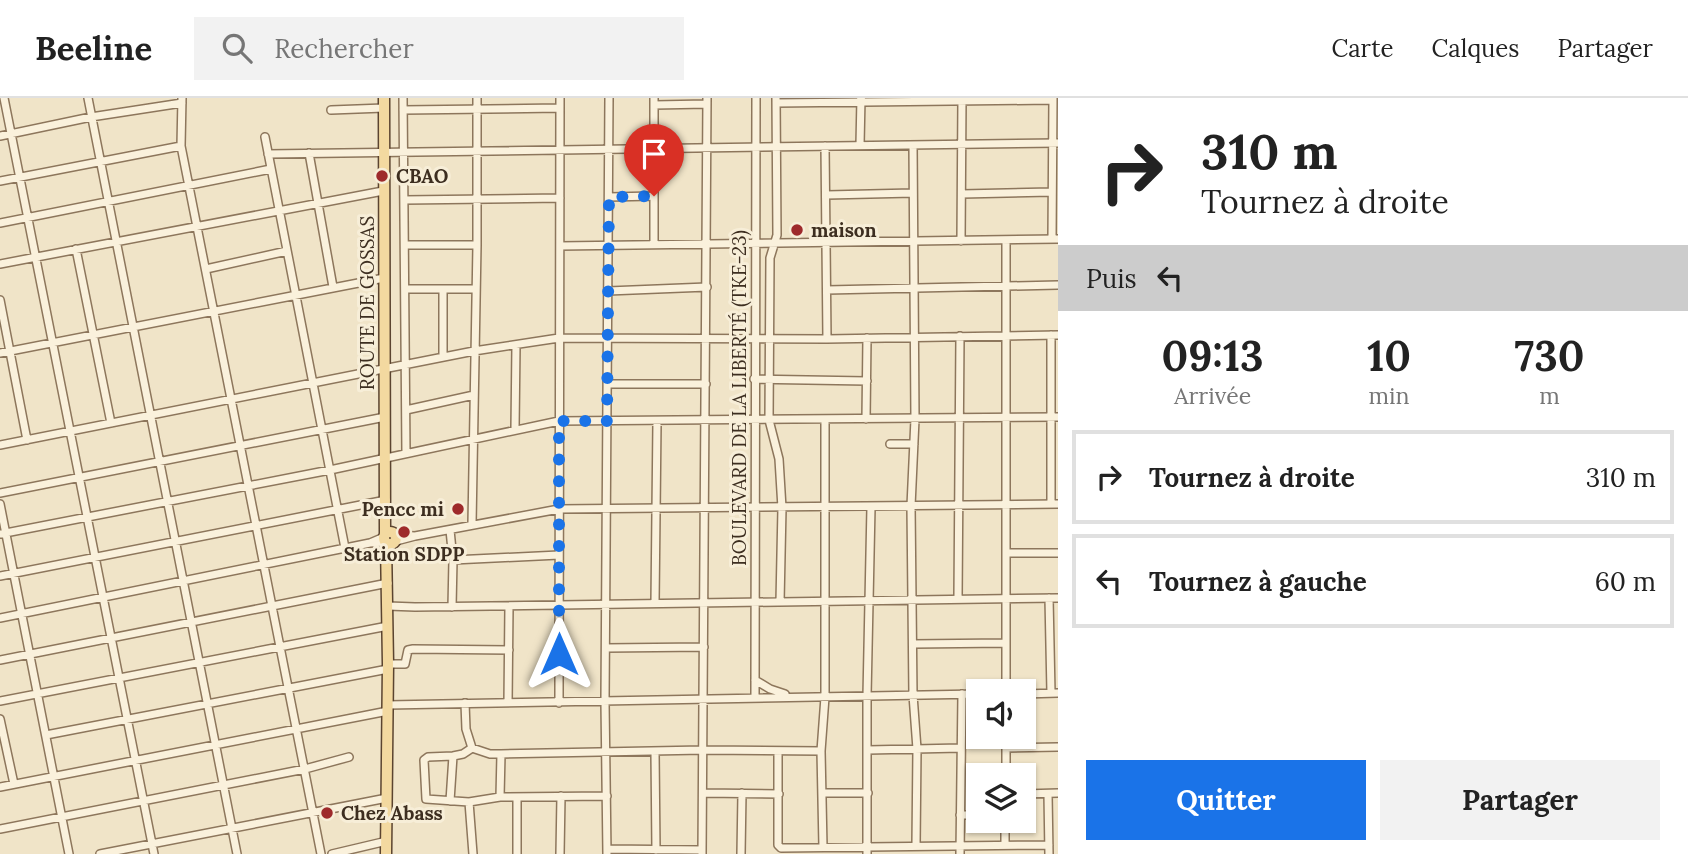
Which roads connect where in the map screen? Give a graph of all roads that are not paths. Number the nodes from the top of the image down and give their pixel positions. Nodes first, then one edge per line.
1 (4, 98) edge
2 (88, 98) edge
3 (403, 98) edge
4 (477, 98) edge
5 (560, 98) edge
6 (609, 98) edge
7 (756, 98) edge
8 (1052, 99) edge
9 (776, 100) edge
10 (821, 100) edge
11 (962, 100) edge
12 (182, 101) edge
13 (654, 101) edge
14 (707, 101) edge
15 (861, 101) edge
16 (384, 103) edge
17 (560, 108) junction
18 (477, 109) junction
19 (331, 110) dead end
20 (404, 110) junction
21 (92, 117) junction
22 (11, 133) junction
23 (0, 136) edge
24 (265, 137) dead end
25 (1055, 143) edge
26 (962, 144) junction
27 (860, 145) junction
28 (913, 145) junction
29 (181, 146) junction
30 (755, 146) junction
31 (775, 146) junction
32 (825, 146) junction
33 (707, 147) junction
34 (610, 148) junction
35 (654, 148) junction
36 (560, 149) junction
37 (477, 150) junction
38 (384, 152) junction
39 (404, 152) junction
40 (309, 153) junction
41 (268, 154) junction
42 (100, 161) junction
43 (271, 169) junction
44 (20, 177) junction
45 (0, 181) edge
46 (189, 185) junction
47 (383, 191) junction
48 (1051, 192) junction
49 (913, 193) junction
50 (962, 194) junction
51 (827, 195) junction
52 (654, 196) junction
53 (609, 197) junction
54 (560, 198) junction
55 (477, 199) junction
56 (404, 200) junction
57 (108, 201) junction
58 (316, 202) junction
59 (279, 209) junction
60 (28, 218) junction
61 (0, 223) edge
62 (197, 226) junction
63 (1055, 239) edge
64 (1006, 240) junction
65 (116, 241) junction
66 (914, 241) junction
67 (961, 241) junction
68 (826, 242) junction
69 (755, 243) junction
70 (775, 243) junction
71 (654, 244) junction
72 (707, 244) junction
73 (405, 245) junction
74 (477, 245) junction
75 (609, 245) junction
76 (560, 246) junction
77 (76, 249) junction
78 (287, 251) junction
79 (36, 257) junction
80 (0, 264) edge
81 (206, 269) junction
82 (384, 278) junction
83 (1058, 285) edge
84 (1006, 286) junction
85 (333, 287) junction
86 (707, 287) junction
87 (405, 289) junction
88 (443, 289) junction
89 (475, 289) junction
90 (914, 289) junction
91 (827, 290) junction
92 (608, 291) junction
93 (296, 295) junction
94 (0, 300) edge
95 (214, 311) junction
96 (133, 327) junction
97 (93, 334) junction
98 (1006, 335) junction
99 (1055, 335) edge
100 (960, 336) junction
101 (706, 337) junction
102 (769, 337) junction
103 (914, 337) junction
104 (559, 338) junction
105 (608, 338) junction
106 (755, 338) junction
107 (827, 338) junction
108 (867, 338) junction
109 (53, 342) junction
110 (516, 345) junction
111 (11, 351) junction
112 (474, 351) junction
113 (0, 353) edge
114 (443, 357) junction
115 (405, 365) junction
116 (385, 368) junction
117 (754, 379) junction
118 (769, 380) junction
119 (867, 381) junction
120 (313, 384) junction
121 (607, 384) junction
122 (706, 384) junction
123 (474, 395) junction
124 (232, 400) junction
125 (406, 410) junction
126 (151, 416) junction
127 (385, 417) junction
128 (1006, 417) junction
129 (1055, 417) edge
130 (915, 418) junction
131 (960, 418) junction
132 (866, 419) junction
133 (769, 420) junction
134 (825, 420) junction
135 (559, 421) junction
136 (607, 421) junction
137 (706, 421) junction
138 (754, 421) junction
139 (657, 422) junction
140 (111, 423) junction
141 (515, 429) junction
142 (322, 430) junction
143 (70, 431) junction
144 (473, 439) junction
145 (27, 440) junction
146 (890, 444) dead end
147 (914, 444) junction
148 (0, 445) edge
149 (241, 446) junction
150 (406, 453) junction
151 (385, 458) junction
152 (160, 461) junction
153 (330, 470) junction
154 (79, 477) junction
155 (248, 486) junction
156 (0, 493) edge
157 (168, 502) junction
158 (0, 504) edge
159 (386, 504) junction
160 (1054, 504) edge
161 (1006, 505) junction
162 (911, 506) junction
163 (959, 506) junction
164 (871, 507) junction
165 (782, 508) junction
166 (825, 508) junction
167 (559, 509) junction
168 (607, 509) junction
169 (656, 509) junction
170 (705, 509) junction
171 (754, 509) junction
172 (338, 510) junction
173 (87, 517) junction
174 (472, 524) junction
175 (257, 526) junction
176 (450, 530) junction
177 (3, 534) edge
178 (390, 538) junction
179 (176, 542) junction
180 (345, 548) junction
181 (1006, 553) junction
182 (1058, 553) edge
183 (559, 555) junction
184 (95, 557) junction
185 (453, 560) junction
186 (264, 564) junction
187 (14, 573) junction
188 (0, 576) edge
189 (183, 581) junction
190 (388, 583) junction
191 (103, 597) junction
192 (1006, 598) junction
193 (1049, 598) junction
194 (1058, 598) edge
195 (913, 599) junction
196 (958, 599) junction
197 (870, 600) junction
198 (826, 601) junction
199 (705, 602) junction
200 (754, 602) junction
201 (780, 602) junction
202 (655, 603) junction
203 (607, 604) junction
204 (559, 605) junction
205 (272, 606) junction
206 (388, 606) junction
207 (509, 606) junction
208 (452, 607) junction
209 (22, 613) junction
210 (0, 618) edge
211 (191, 622) junction
212 (388, 626) junction
213 (111, 638) junction
214 (1005, 643) junction
215 (913, 644) junction
216 (281, 647) junction
217 (704, 647) junction
218 (606, 648) junction
219 (509, 650) junction
220 (30, 654) junction
221 (0, 660) edge
222 (200, 663) junction
223 (388, 666) junction
224 (119, 678) junction
225 (1006, 679) edge
226 (755, 680) junction
227 (289, 688) junction
228 (1055, 693) edge
229 (38, 694) junction
230 (1036, 694) edge
231 (913, 695) junction
232 (962, 695) junction
233 (966, 695) edge
234 (800, 696) junction
235 (867, 696) junction
236 (825, 697) junction
237 (755, 698) junction
238 (704, 699) junction
239 (0, 701) edge
240 (606, 702) junction
241 (465, 703) junction
242 (508, 703) junction
243 (559, 703) junction
244 (208, 704) junction
245 (388, 708) junction
246 (0, 719) edge
247 (127, 719) junction
248 (297, 729) junction
249 (46, 735) junction
250 (216, 745) junction
251 (1036, 747) edge
252 (1058, 747) edge
253 (472, 748) junction
254 (961, 748) junction
255 (704, 750) junction
256 (868, 750) junction
257 (917, 750) junction
258 (821, 751) junction
259 (606, 752) junction
260 (655, 752) junction
261 (778, 752) junction
262 (501, 754) junction
263 (453, 756) junction
264 (349, 757) dead end
265 (135, 761) junction
266 (304, 769) junction
267 (54, 776) junction
268 (13, 784) junction
269 (224, 785) junction
270 (0, 787) edge
271 (704, 793) junction
272 (742, 793) junction
273 (822, 793) junction
274 (868, 793) junction
275 (1058, 793) edge
276 (779, 794) junction
277 (1036, 794) edge
278 (1048, 794) junction
279 (561, 796) junction
280 (607, 796) junction
281 (387, 797) junction
282 (500, 797) junction
283 (516, 799) junction
284 (143, 801) junction
285 (450, 801) junction
286 (469, 802) junction
287 (313, 812) junction
288 (960, 815) junction
289 (966, 815) edge
290 (62, 817) junction
291 (232, 828) junction
292 (0, 829) edge
293 (1005, 833) edge
294 (387, 841) junction
295 (152, 844) junction
296 (960, 845) junction
297 (1005, 845) junction
298 (1049, 845) junction
299 (916, 846) junction
300 (823, 847) junction
301 (656, 850) junction
302 (867, 850) edge
303 (607, 852) edge
304 (702, 852) edge
305 (69, 854) edge
306 (100, 854) edge
307 (153, 854) edge
308 (237, 854) edge
309 (321, 854) edge
310 (332, 854) edge
311 (386, 854) edge
312 (473, 854) edge
313 (517, 854) edge
314 (560, 854) edge
315 (741, 854) edge
316 (960, 854) edge
317 (1049, 854) edge

1 - 22 street
2 - 21 street
3 - 20 street
4 - 18 street
5 - 17 street
6 - 34 street
7 - 30 street, BOULEVARD DE LA LIBERTÉ (TKE-23)
8 - 11 street
8 - 25 street
9 - 10 street
9 - 31 street
10 - 15 street
11 - 15 street
11 - 26 street
12 - 21 street
12 - 29 street
13 - 14 street
13 - 35 street
14 - 33 street
15 - 27 street
16 - 19 street
16 - 38 main road, ROUTE DE GOSSAS
17 - 18 street
17 - 36 street
18 - 20 street
18 - 37 street
20 - 39 street
21 - 22 street
21 - 42 street
22 - 23 street
22 - 44 street
24 - 41 street
25 - 26 street
25 - 48 street
26 - 28 street
26 - 50 street
27 - 28 street
27 - 32 street
28 - 49 street
29 - 42 street
29 - 46 street
30 - 31 street
30 - 33 street
30 - 69 street, BOULEVARD DE LA LIBERTÉ (TKE-23)
31 - 32 street
31 - 70 street
32 - 51 street
33 - 35 street
33 - 72 street
34 - 35 street
34 - 36 street
34 - 53 street
35 - 52 street
36 - 37 street
36 - 54 street
37 - 39 street
37 - 55 street
38 - 39 street
38 - 40 street
38 - 47 main road, ROUTE DE GOSSAS
39 - 56 street
40 - 41 street
40 - 58 street
41 - 43 street
42 - 44 street
42 - 57 street
43 - 46 street
43 - 59 street
44 - 45 street
44 - 60 street
46 - 57 street
46 - 62 street
47 - 58 street
47 - 82 main road, ROUTE DE GOSSAS
48 - 50 street
48 - 63 street
49 - 51 street
49 - 66 street
50 - 67 street
51 - 68 street
52 - 53 street
52 - 71 street
53 - 75 street
54 - 55 street
54 - 76 street
55 - 56 street
55 - 74 street
56 - 73 street
57 - 60 street
57 - 65 street
58 - 59 street
58 - 85 street
59 - 62 street
59 - 78 street
60 - 61 street
60 - 79 street
62 - 65 street
62 - 81 street
63 - 64 street
64 - 67 street
64 - 84 street
65 - 77 street
65 - 96 street
66 - 67 street
66 - 68 street
66 - 90 street
68 - 70 street
68 - 91 street
69 - 70 street
69 - 72 street
69 - 106 street, BOULEVARD DE LA LIBERTÉ (TKE-23)
70 - 102 street
71 - 72 street
71 - 75 street
72 - 86 street
73 - 74 street
73 - 87 street
74 - 89 street
75 - 76 street
75 - 92 street
76 - 104 street
77 - 79 street
77 - 97 street
78 - 81 street
78 - 93 street
79 - 80 street
79 - 109 street
81 - 95 street
82 - 85 street
82 - 116 main road, ROUTE DE GOSSAS
83 - 84 street
84 - 90 street
84 - 98 street
85 - 93 street
86 - 92 street
86 - 101 street
87 - 88 street
87 - 115 street
88 - 89 street
88 - 114 street
89 - 112 street
90 - 91 street
90 - 103 street
91 - 107 street
92 - 105 street
93 - 95 street
93 - 120 street
94 - 111 street
95 - 96 street
95 - 124 street
96 - 97 street
96 - 126 street
97 - 109 street
97 - 140 street
98 - 99 street
98 - 100 street
98 - 128 street
99 - 129 street
100 - 103 street
100 - 131 street
101 - 105 street
101 - 106 street
101 - 122 street
102 - 106 street
102 - 107 street
102 - 118 street
103 - 108 street
103 - 130 street
104 - 105 street
104 - 110 street
104 - 135 street
105 - 121 street
106 - 117 street, BOULEVARD DE LA LIBERTÉ (TKE-23)
107 - 108 street
108 - 119 street
109 - 111 street
109 - 143 street
110 - 112 street
110 - 141 street
111 - 113 street
111 - 145 street
112 - 114 street
112 - 123 street
114 - 115 street
115 - 116 street
115 - 125 street
116 - 120 street
116 - 127 main road, ROUTE DE GOSSAS
117 - 118 street
117 - 138 street, BOULEVARD DE LA LIBERTÉ (TKE-23)
118 - 119 street
118 - 133 street
119 - 132 street
120 - 124 street
120 - 142 street
121 - 122 street
121 - 136 street
122 - 137 street
123 - 125 street
123 - 144 street
124 - 126 street
124 - 149 street
125 - 150 street
126 - 140 street
126 - 152 street
127 - 142 street
127 - 151 main road, ROUTE DE GOSSAS
128 - 129 street
128 - 131 street
128 - 161 street
129 - 160 street
130 - 131 street
130 - 132 street
130 - 147 street
131 - 163 street
132 - 134 street
133 - 134 street
133 - 138 street
133 - 165 street
134 - 166 street
135 - 136 street
135 - 141 street
135 - 167 street
136 - 139 street
136 - 168 street
137 - 138 street
137 - 139 street
137 - 170 street
138 - 171 street, BOULEVARD DE LA LIBERTÉ (TKE-23)
139 - 169 street
140 - 143 street
141 - 144 street
142 - 149 street
142 - 153 street
143 - 145 street
143 - 154 street
144 - 150 street
144 - 174 street
145 - 148 street
146 - 147 street
147 - 162 street
149 - 152 street
149 - 155 street
150 - 151 street
151 - 153 street
151 - 159 main road, ROUTE DE GOSSAS
152 - 154 street
152 - 157 street
153 - 155 street
153 - 172 street
154 - 156 street
154 - 173 street
155 - 157 street
155 - 175 street
157 - 173 street
157 - 179 street
158 - 177 street
159 - 172 street
159 - 178 main road, ROUTE DE GOSSAS
160 - 161 street
161 - 163 street
161 - 181 street
162 - 163 street
162 - 164 street
162 - 195 street
163 - 196 street
164 - 166 street
164 - 197 street
165 - 166 street
165 - 171 street
165 - 201 street
166 - 198 street
167 - 168 street
167 - 174 street
167 - 183 street
168 - 169 street
168 - 203 street
169 - 170 street
169 - 202 street
170 - 171 street
170 - 199 street
171 - 200 street, BOULEVARD DE LA LIBERTÉ (TKE-23)
172 - 175 street
172 - 180 street
173 - 177 street
173 - 184 street
174 - 176 street
175 - 179 street
175 - 186 street
176 - 178 street
176 - 185 street
177 - 187 street
178 - 180 street
178 - 190 main road, ROUTE DE GOSSAS
179 - 184 street
179 - 189 street
180 - 186 street
181 - 182 street
181 - 192 street
183 - 185 street
183 - 204 street
184 - 187 street
184 - 191 street
185 - 208 street
186 - 189 street
186 - 205 street
187 - 188 street
187 - 209 street
189 - 191 street
189 - 211 street
190 - 205 street
190 - 206 main road, ROUTE DE GOSSAS
191 - 209 street
191 - 213 street
192 - 193 street
192 - 196 street
192 - 214 street
193 - 194 street
193 - 228 street
195 - 196 street
195 - 197 street
195 - 215 street
197 - 198 street
197 - 235 street
198 - 201 street
198 - 236 street
199 - 200 street
199 - 202 street
199 - 217 street
200 - 201 street
200 - 226 street, BOULEVARD DE LA LIBERTÉ (TKE-23)
202 - 203 street
203 - 204 street
203 - 218 street
204 - 207 street
204 - 243 street
205 - 211 street
205 - 216 street
206 - 208 street
206 - 212 main road, ROUTE DE GOSSAS
207 - 208 street
207 - 219 street
209 - 210 street
209 - 220 street
211 - 213 street
211 - 222 street
212 - 216 street
212 - 223 main road, ROUTE DE GOSSAS
213 - 220 street
213 - 224 street
214 - 215 street
214 - 225 street
215 - 231 street
216 - 222 street
216 - 227 street
217 - 218 street
217 - 238 street
218 - 240 street
219 - 223 street
219 - 242 street
220 - 221 street
220 - 229 street
222 - 224 street
222 - 244 street
223 - 227 street
223 - 245 main road, ROUTE DE GOSSAS
224 - 229 street
224 - 247 street
226 - 234 street
226 - 237 street, BOULEVARD DE LA LIBERTÉ (TKE-23)
227 - 244 street
227 - 248 street
228 - 230 street
229 - 239 street
229 - 249 street
231 - 232 street
231 - 235 street
231 - 257 street
232 - 233 street
232 - 254 street
234 - 236 street
234 - 237 street
235 - 236 street
235 - 256 street
236 - 258 street
237 - 238 street
238 - 240 street
238 - 255 street
240 - 243 street
240 - 259 street
241 - 242 street
241 - 245 street
241 - 253 street
242 - 243 street
244 - 247 street
244 - 250 street
245 - 248 street
245 - 281 main road, ROUTE DE GOSSAS
246 - 268 street
247 - 249 street
247 - 265 street
248 - 250 street
248 - 266 street
249 - 267 street
250 - 265 street
250 - 269 street
251 - 252 street
253 - 262 street
253 - 263 street
254 - 257 street
254 - 288 street
255 - 260 street
255 - 261 street
255 - 271 street
256 - 257 street
256 - 274 street
257 - 299 street
258 - 261 street
258 - 273 street
259 - 260 street
259 - 262 street
259 - 280 street
260 - 301 street
261 - 276 street
262 - 282 street
263 - 285 street
263 - 285 street
264 - 266 street
265 - 267 street
265 - 284 street
266 - 269 street
266 - 287 street
267 - 268 street
267 - 290 street
268 - 270 street
269 - 284 street
269 - 291 street
271 - 272 street
271 - 304 street
272 - 276 street
272 - 315 street
273 - 274 street
273 - 300 street
274 - 302 street
275 - 278 street
276 - 300 street
277 - 278 street
278 - 298 street
279 - 280 street
279 - 283 street
279 - 314 street
280 - 303 street
281 - 287 street
281 - 294 main road, ROUTE DE GOSSAS
282 - 283 street
282 - 286 street
283 - 313 street
284 - 290 street
284 - 295 street
285 - 286 street
286 - 312 street
287 - 291 street
287 - 309 street
288 - 289 street
288 - 296 street
290 - 292 street
290 - 305 street
291 - 295 street
291 - 308 street
293 - 297 street
294 - 310 street
294 - 311 main road, ROUTE DE GOSSAS
295 - 306 street
295 - 307 street
296 - 297 street
296 - 299 street
296 - 316 street
297 - 298 street
298 - 317 street
299 - 302 street
300 - 302 street
301 - 303 street
301 - 304 street

